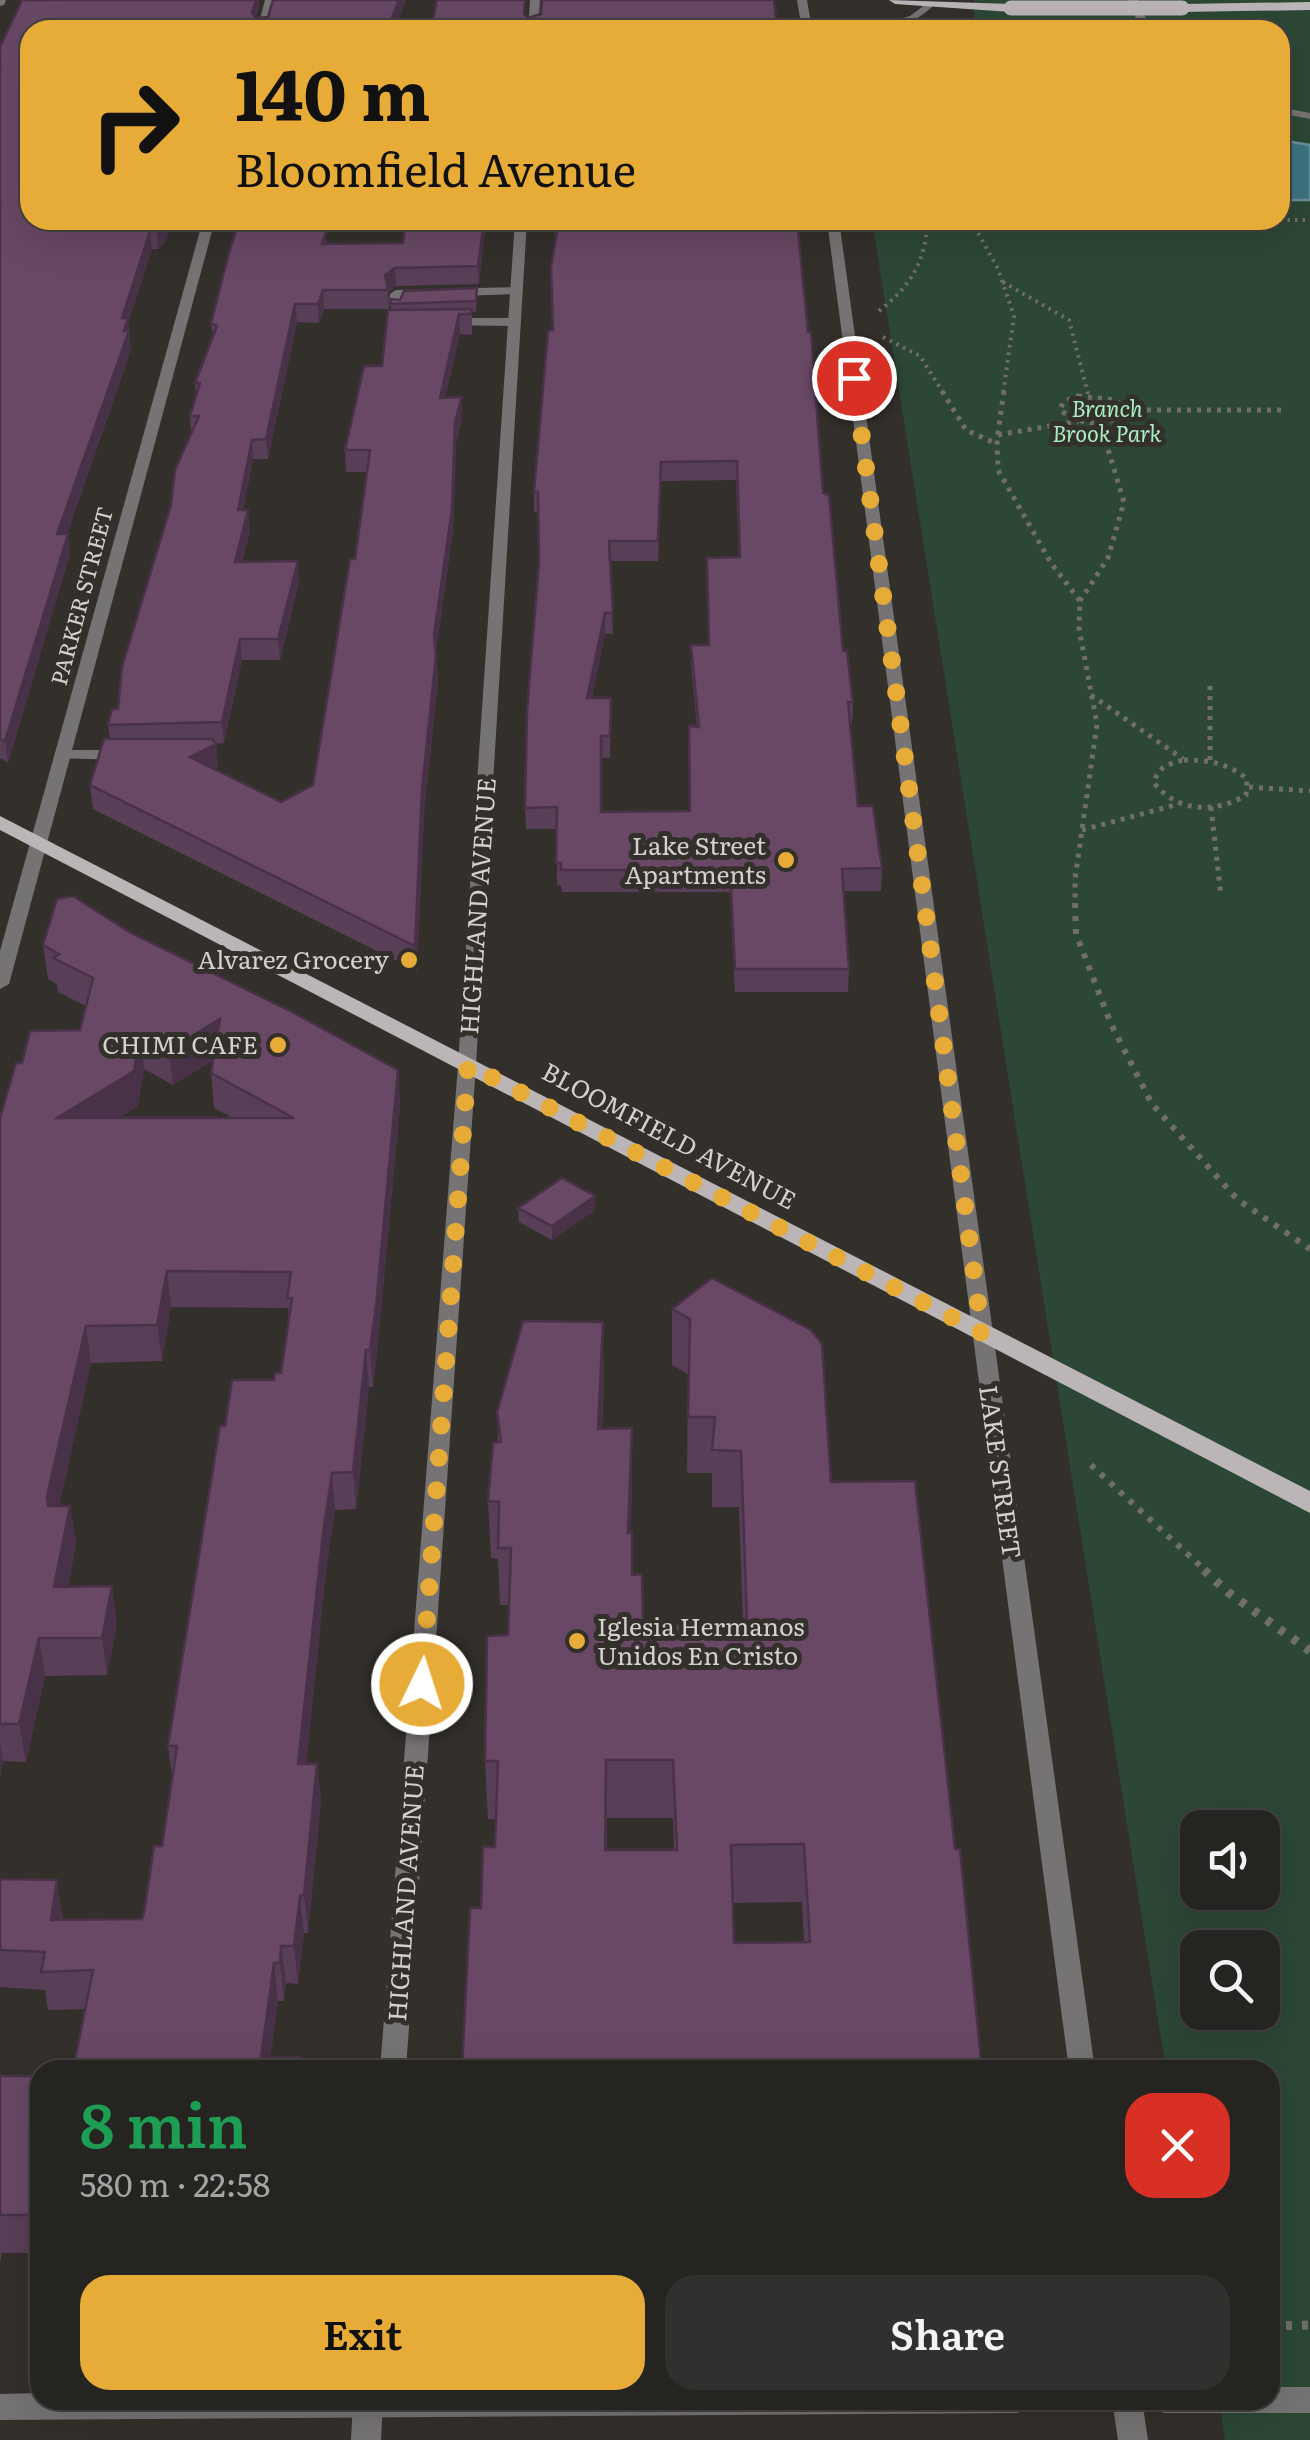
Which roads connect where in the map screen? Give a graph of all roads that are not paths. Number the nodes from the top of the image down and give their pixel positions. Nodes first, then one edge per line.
1 (895, 0) edge
2 (930, 4) junction
3 (1310, 6) edge
4 (906, 20) edge
5 (206, 230) edge
6 (520, 230) edge
7 (834, 230) edge
8 (517, 291) junction
9 (395, 305) edge
10 (433, 322) edge
11 (515, 322) junction
12 (61, 755) junction
13 (141, 755) edge
14 (0, 822) edge
15 (37, 841) junction
16 (0, 984) edge
17 (468, 1065) junction
18 (982, 1333) junction
19 (1310, 1503) edge
20 (394, 2060) edge
21 (1081, 2060) edge
22 (1280, 2400) edge
23 (1310, 2400) edge
24 (0, 2407) edge
25 (30, 2407) edge
26 (368, 2410) edge
27 (1128, 2410) edge
28 (366, 2440) edge
29 (1132, 2440) edge

1 - 2 main road
2 - 3 main road, bridge
2 - 4 street
5 - 12 street, PARKER STREET
6 - 8 street, HIGHLAND AVENUE
7 - 18 street, LAKE STREET
8 - 9 street
8 - 11 street, HIGHLAND AVENUE
10 - 11 street
11 - 17 street, HIGHLAND AVENUE
12 - 13 street
12 - 15 street, PARKER STREET
14 - 15 main road, BLOOMFIELD AVENUE
15 - 16 street, PARKER STREET
15 - 17 main road, BLOOMFIELD AVENUE
17 - 18 main road, BLOOMFIELD AVENUE
17 - 20 street, HIGHLAND AVENUE
18 - 19 main road, BLOOMFIELD AVENUE
18 - 21 street, LAKE STREET
22 - 23 street
24 - 25 street
26 - 28 street
27 - 29 street

